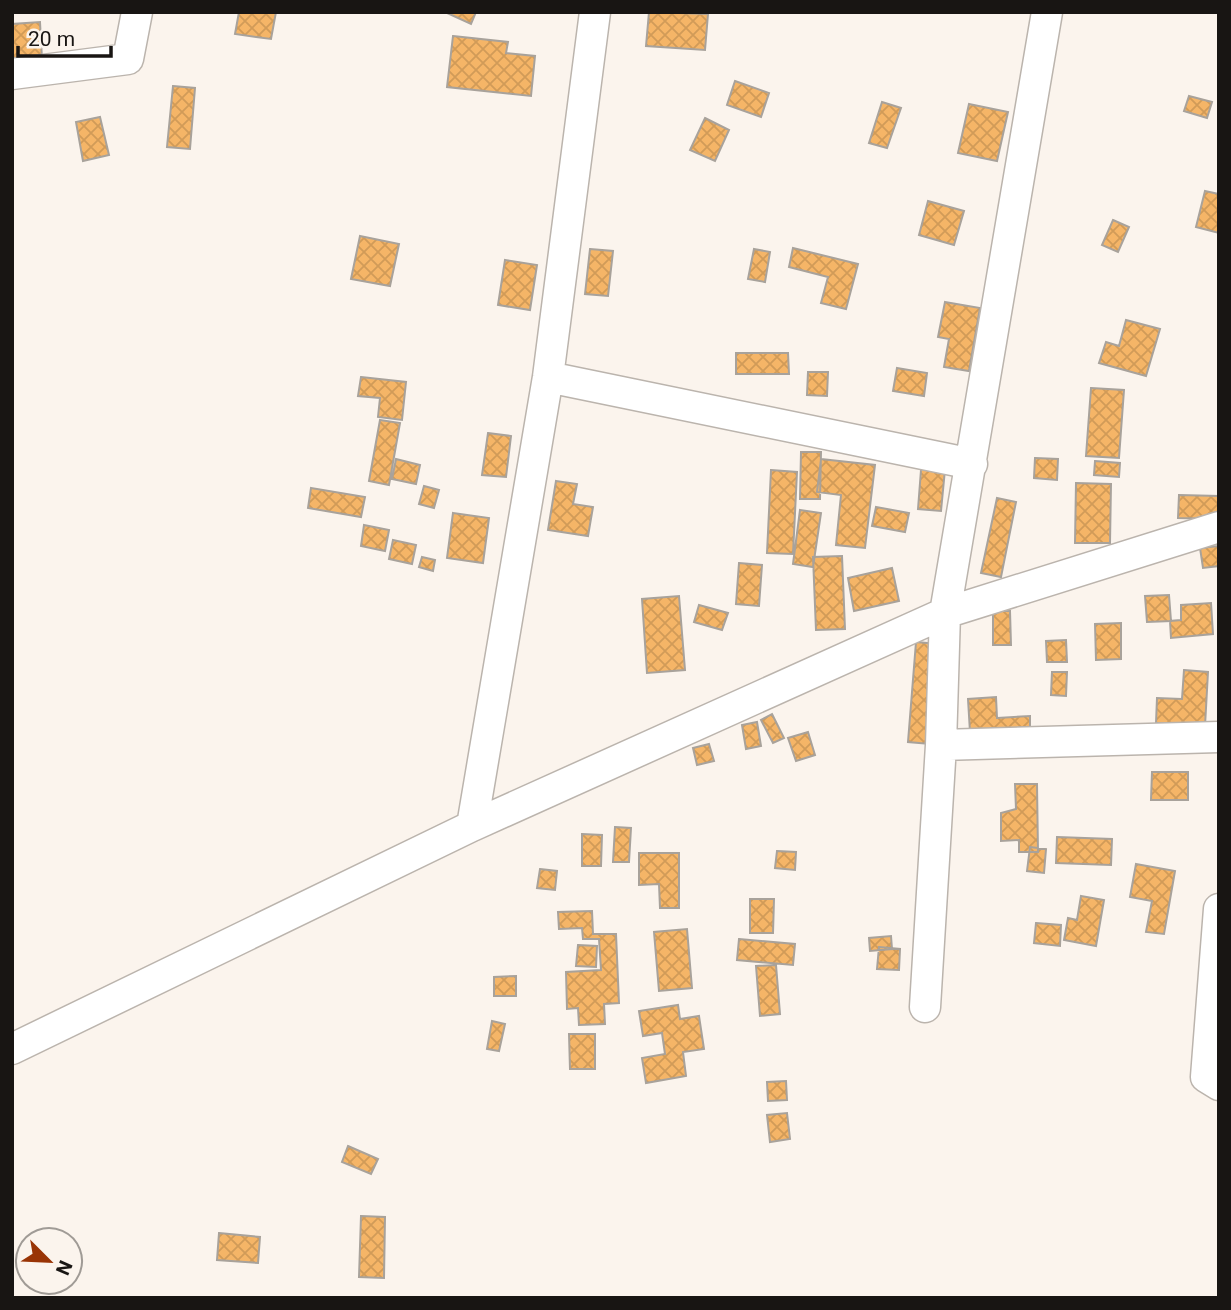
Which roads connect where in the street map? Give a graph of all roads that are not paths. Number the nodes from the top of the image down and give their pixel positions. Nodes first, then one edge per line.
1 (137, 12) edge
2 (595, 12) edge
3 (1047, 12) edge
4 (12, 74) edge
5 (548, 377) junction
6 (972, 464) junction
7 (1219, 527) edge
8 (945, 613) junction
9 (1219, 737) edge
10 (941, 745) junction
11 (472, 826) junction
12 (1219, 909) edge
13 (925, 1007) dead end
14 (12, 1049) edge
15 (1219, 1085) edge

1 - 4 street
2 - 5 street
3 - 6 street
5 - 6 street
5 - 11 street
6 - 8 street
7 - 8 street
8 - 10 street
8 - 11 street
9 - 10 street
10 - 13 street
11 - 14 street
12 - 15 street

